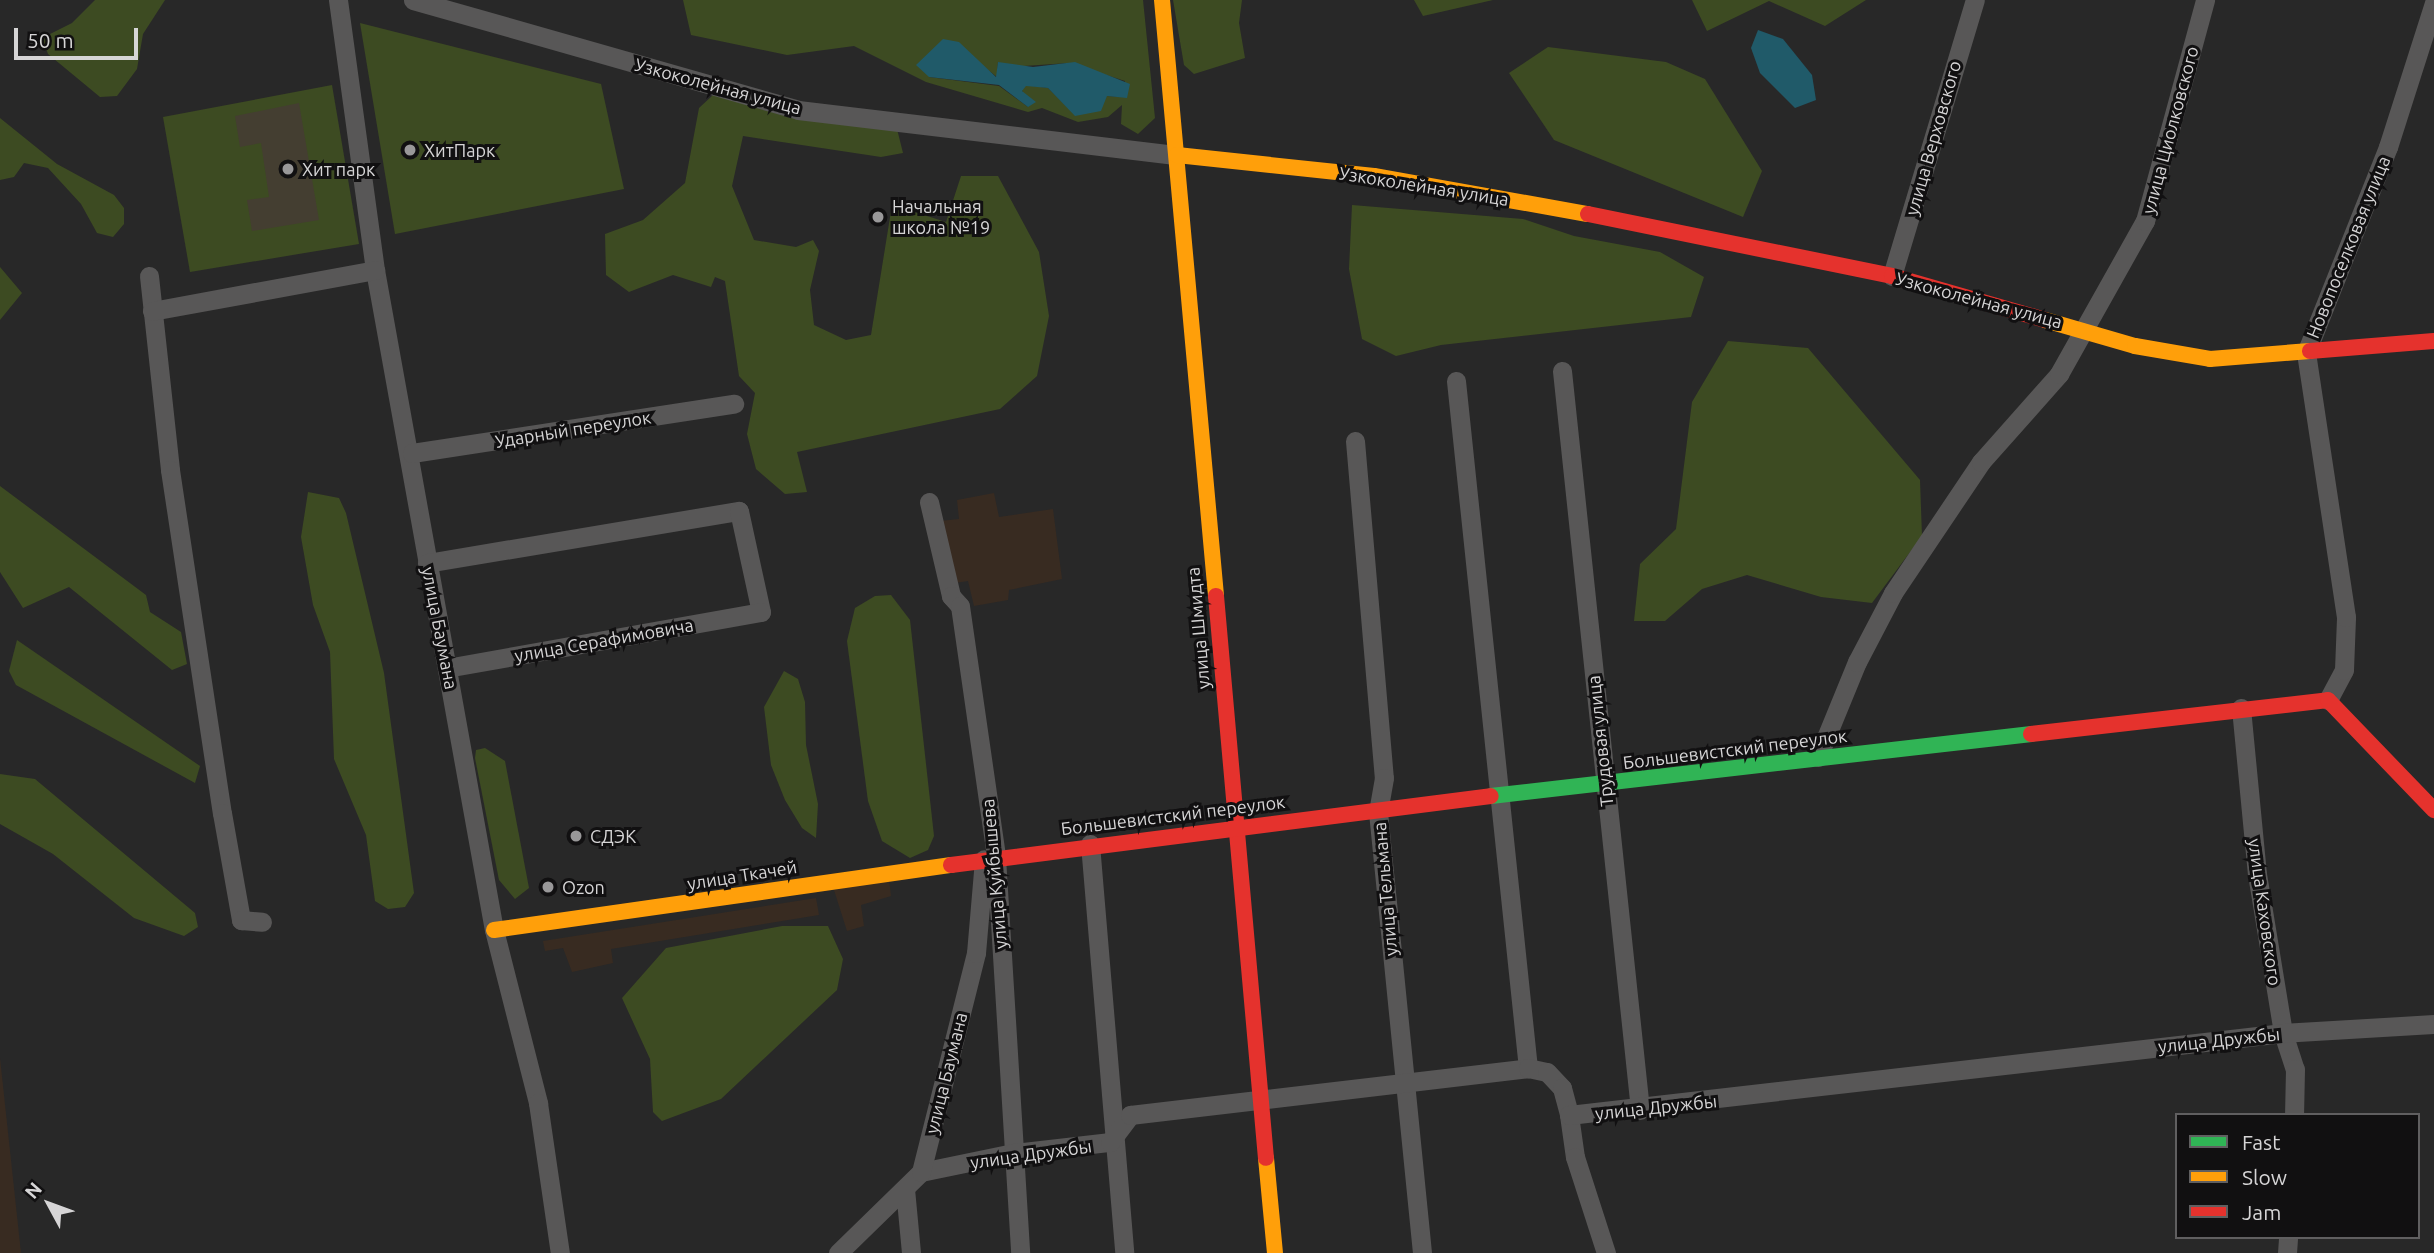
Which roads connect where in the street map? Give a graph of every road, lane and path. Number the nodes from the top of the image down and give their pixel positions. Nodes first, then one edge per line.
1 (338, 0) edge
2 (413, 0) edge
3 (1162, 0) edge
4 (1975, 0) edge
5 (2205, 0) edge
6 (2434, 4) edge
7 (1177, 155) junction
8 (375, 270) junction
9 (149, 276) dead end
10 (1892, 276) junction
11 (152, 311) junction
12 (2081, 328) junction
13 (2434, 341) edge
14 (2306, 353) junction
15 (1562, 371) dead end
16 (1456, 381) dead end
17 (734, 404) dead end
18 (1355, 441) dead end
19 (412, 453) junction
20 (929, 502) dead end
21 (427, 563) junction
22 (448, 668) junction
23 (2328, 700) junction
24 (2241, 708) junction
25 (1818, 758) junction
26 (1604, 786) junction
27 (1500, 792) junction
28 (2434, 810) edge
29 (1378, 813) junction
30 (1234, 825) junction
31 (1090, 844) junction
32 (990, 858) junction
33 (262, 922) dead end
34 (494, 930) junction
35 (2434, 1024) edge
36 (2283, 1033) junction
37 (1528, 1068) junction
38 (1403, 1085) junction
39 (1259, 1097) junction
40 (1640, 1110) junction
41 (2294, 1113) edge
42 (1569, 1115) junction
43 (1114, 1136) junction
44 (1013, 1153) junction
45 (921, 1172) junction
46 (905, 1189) junction
47 (560, 1253) edge
48 (838, 1253) edge
49 (911, 1253) edge
50 (1020, 1253) edge
51 (1124, 1253) edge
52 (1275, 1253) edge
53 (1422, 1253) edge
54 (1606, 1253) edge

1 - 8 street, улица Баумана
2 - 7 street, Узкоколейная улица
3 - 7 street, улица Шмидта
4 - 10 street, улица Верховского
5 - 12 street, улица Циолковского
6 - 14 street, Новопоселковая улица
7 - 10 street, Узкоколейная улица
7 - 30 street, улица Шмидта
8 - 11 street
8 - 19 street, улица Баумана
9 - 11 street
10 - 12 street, Узкоколейная улица
11 - 33 street
12 - 14 street, Узкоколейная улица
12 - 25 street, улица Циолковского
13 - 14 street, Узкоколейная улица
14 - 23 street, Новопоселковая улица
15 - 26 street, Трудовая улица
16 - 27 street
17 - 19 street, Ударный переулок
18 - 29 street, улица Тельмана
19 - 21 street, улица Баумана
20 - 32 street, улица Куйбышева
21 - 22 street, улица Баумана
21 - 22 street, улица Серафимовича
22 - 34 street, улица Баумана
23 - 24 street, Большевистский переулок
23 - 28 street
24 - 25 street, Большевистский переулок
24 - 36 street, улица Каховского
25 - 26 street, Большевистский переулок
26 - 27 street, Большевистский переулок
26 - 40 street, Трудовая улица
27 - 29 street, Большевистский переулок
27 - 37 street
29 - 30 street, Большевистский переулок
29 - 38 street, улица Тельмана
30 - 31 street, Большевистский переулок
30 - 39 street, улица Шмидта
31 - 32 street, Большевистский переулок
31 - 43 street
32 - 34 street, улица Ткачей
32 - 44 street, улица Куйбышева
32 - 45 street, улица Баумана
34 - 47 street, улица Баумана
35 - 36 street, улица Дружбы
36 - 40 street, улица Дружбы
36 - 41 street, улица Каховского
37 - 38 street, улица Дружбы
37 - 42 street, улица Дружбы
38 - 39 street, улица Дружбы
38 - 53 street, улица Тельмана
39 - 43 street, улица Дружбы
39 - 52 street, улица Шмидта
40 - 42 street, улица Дружбы
42 - 54 street
43 - 44 street, улица Дружбы
43 - 51 street
44 - 45 street, улица Дружбы
44 - 50 street, улица Куйбышева
45 - 46 street, улица Баумана
46 - 48 street, улица Баумана
46 - 49 street

